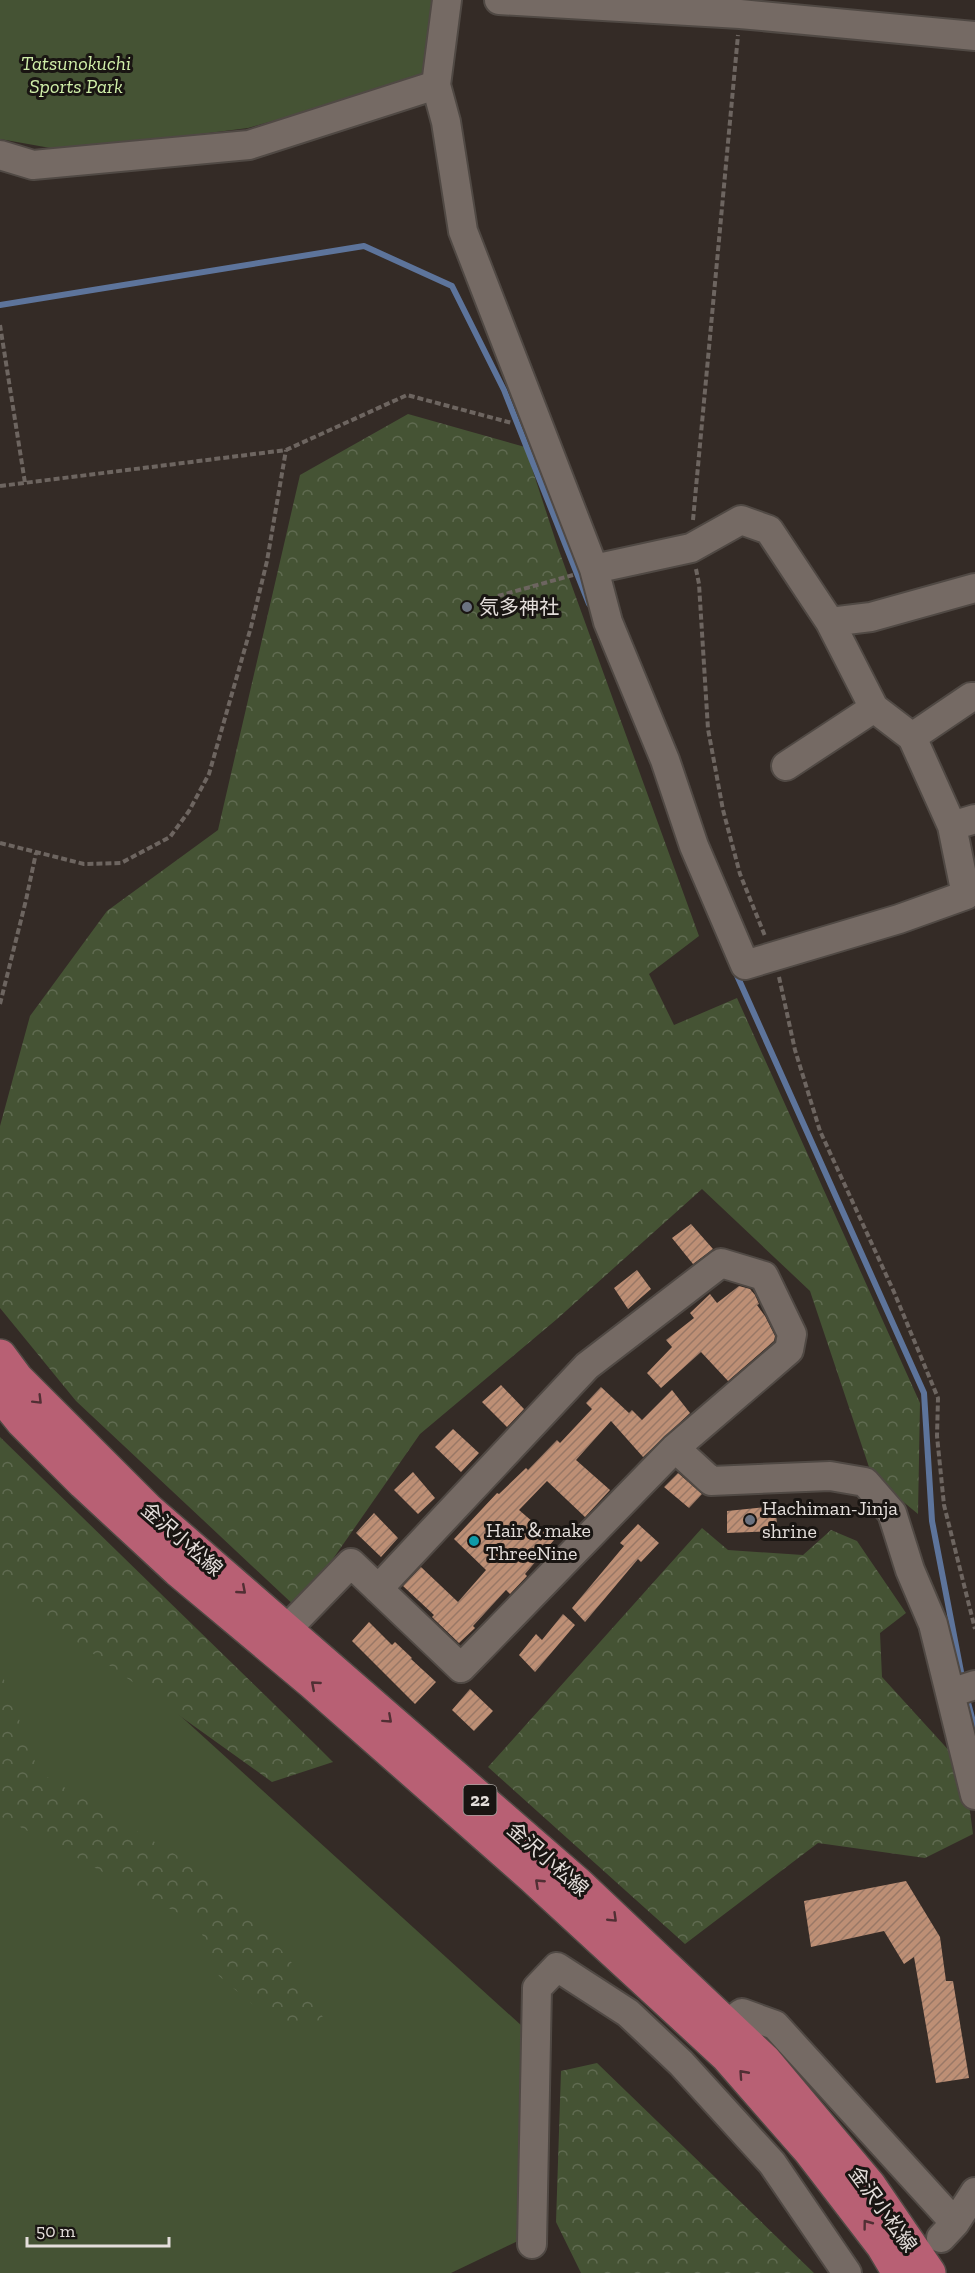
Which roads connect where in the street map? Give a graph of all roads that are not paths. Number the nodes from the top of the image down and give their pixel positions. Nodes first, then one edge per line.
1 (447, 0) edge
2 (499, 0) edge
3 (975, 36) edge
4 (436, 85) junction
5 (0, 154) edge
6 (594, 569) junction
7 (975, 588) edge
8 (830, 622) junction
9 (975, 697) edge
10 (874, 708) junction
11 (912, 738) junction
12 (786, 766) dead end
13 (963, 822) edge
14 (0, 1356) edge
15 (0, 1394) edge
16 (675, 1448) junction
17 (378, 1589) junction
18 (287, 1629) junction
19 (964, 1689) edge
20 (975, 1795) edge
21 (651, 1984) junction
22 (628, 2013) junction
23 (726, 2025) junction
24 (975, 2192) edge
25 (532, 2244) dead end
26 (847, 2273) edge
27 (899, 2273) edge
28 (929, 2273) edge

1 - 4 street
2 - 3 street
4 - 5 street
4 - 6 street
6 - 8 street
6 - 13 street
7 - 8 street
8 - 10 street
9 - 11 street
10 - 11 street
10 - 12 street
11 - 13 street
14 -> 18 main road, 金沢小松線 / 22
21 -> 15 main road, 金沢小松線 / 22
16 - 17 street
16 - 17 street
16 - 19 street
17 - 18 street
18 -> 23 main road, 金沢小松線 / 22
19 - 20 street
21 - 22 street
27 -> 21 main road, 金沢小松線 / 22
22 - 25 street
22 - 26 street
23 - 24 street
23 - 28 main road, 金沢小松線 / 22

